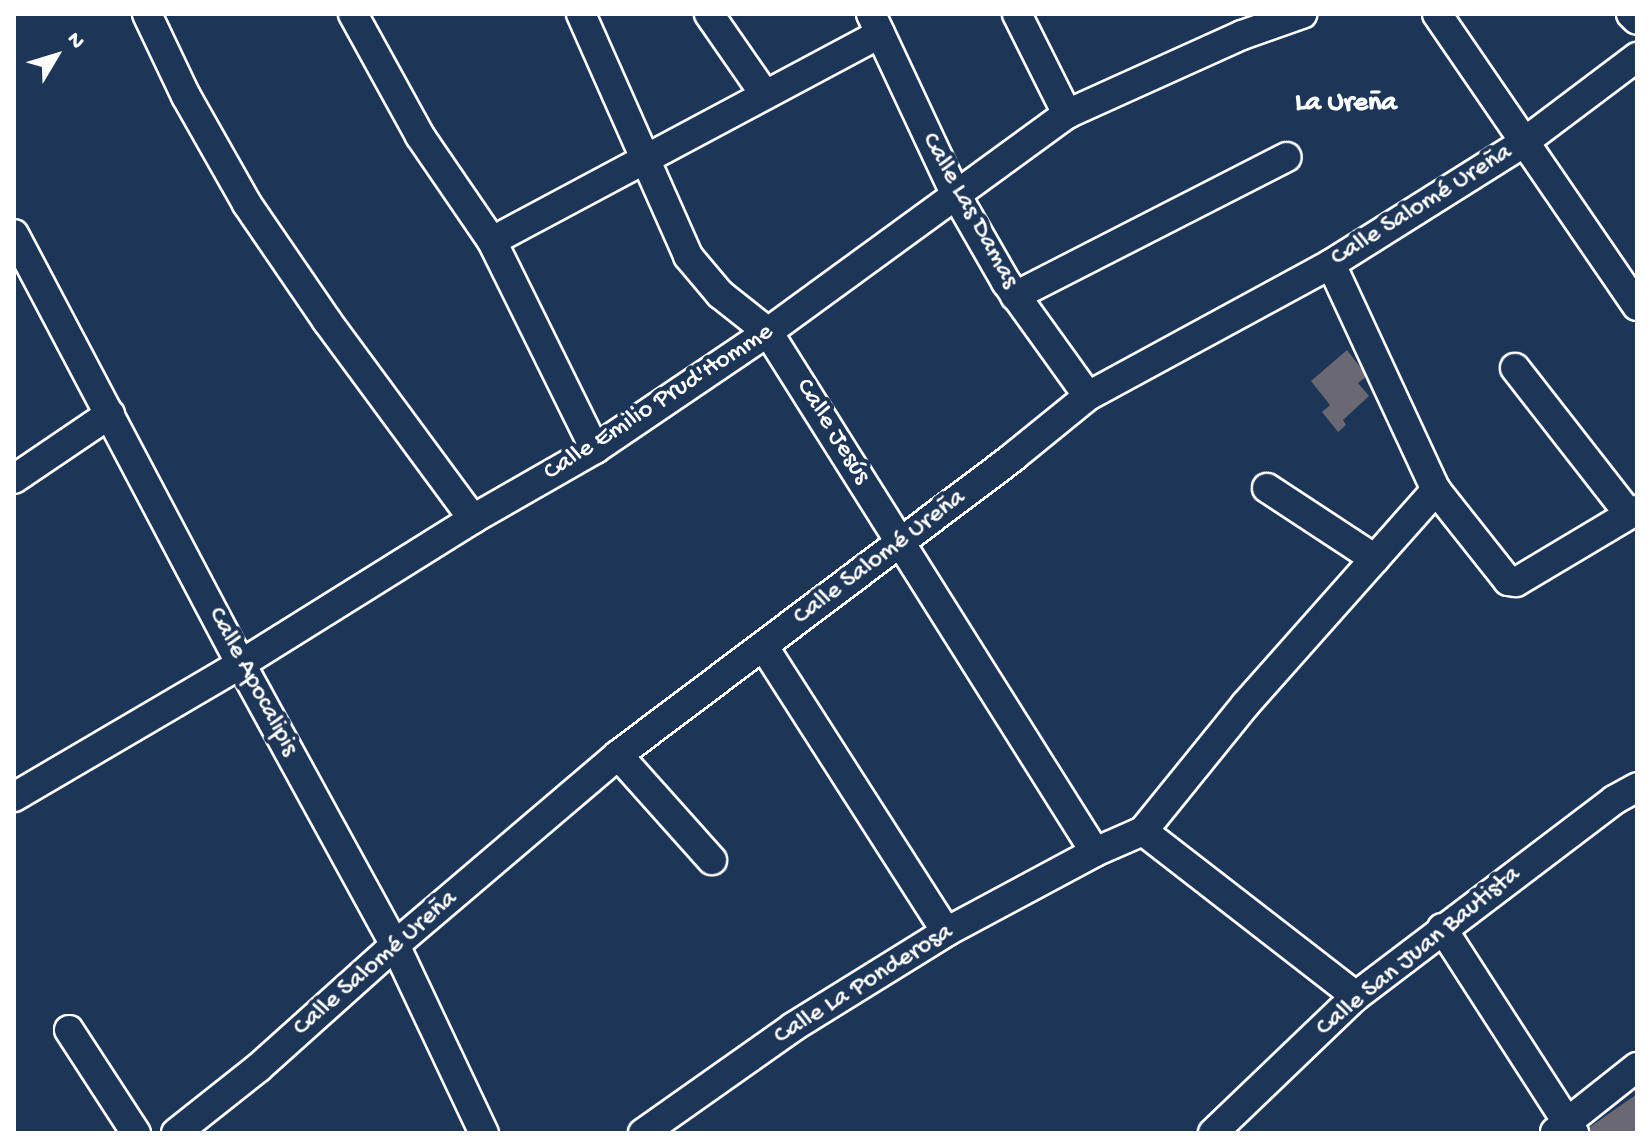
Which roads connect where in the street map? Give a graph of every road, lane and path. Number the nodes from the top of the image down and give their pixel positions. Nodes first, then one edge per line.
1 (147, 14) edge
2 (353, 14) edge
3 (581, 14) edge
4 (709, 14) edge
5 (1017, 14) edge
6 (1302, 14) edge
7 (1437, 14) edge
8 (1631, 14) edge
9 (1637, 20) edge
10 (876, 24) edge
11 (1637, 57) edge
12 (765, 95) junction
13 (1067, 114) junction
14 (1523, 143) junction
15 (1287, 157) dead end
16 (644, 159) junction
17 (955, 193) junction
18 (14, 234) edge
19 (492, 241) junction
20 (1331, 264) junction
21 (1015, 296) junction
22 (1637, 306) edge
23 (768, 332) junction
24 (1515, 368) dead end
25 (1088, 396) junction
26 (110, 414) junction
27 (595, 449) junction
28 (14, 479) edge
29 (1267, 488) dead end
30 (1436, 490) junction
31 (1633, 512) edge
32 (473, 519) junction
33 (901, 541) junction
34 (1375, 559) junction
35 (764, 647) junction
36 (241, 664) junction
37 (618, 755) junction
38 (1637, 787) edge
39 (14, 797) edge
40 (1143, 831) junction
41 (1095, 852) junction
42 (712, 860) dead end
43 (1442, 928) junction
44 (946, 932) junction
45 (395, 945) junction
46 (1356, 996) junction
47 (69, 1030) dead end
48 (1637, 1067) edge
49 (1566, 1129) edge
50 (136, 1133) edge
51 (176, 1133) edge
52 (484, 1133) edge
53 (643, 1133) edge
54 (1213, 1133) edge

1 - 32 street
2 - 19 street
3 - 16 street, Calle Jesús
4 - 12 street
5 - 13 street
6 - 13 street, Calle Emilio Prud'Homme
7 - 14 street
8 - 9 street
10 - 12 street
10 - 17 street, Calle Las Damas
11 - 14 street, Calle Salomé Ureña
12 - 16 street
13 - 17 street, Calle Emilio Prud'Homme
14 - 20 street, Calle Salomé Ureña
14 - 22 street
15 - 21 street
16 - 19 street
16 - 23 street, Calle Jesús
17 - 21 street, Calle Las Damas
17 - 23 street, Calle Emilio Prud'Homme
18 - 26 street, Calle Apocalipis
19 - 27 street
20 - 25 street, Calle Salomé Ureña
20 - 30 street
21 - 25 street, Calle Las Damas
23 - 27 street, Calle Emilio Prud'Homme
23 - 33 street, Calle Jesús
24 - 31 street
25 - 33 street, Calle Salomé Ureña
26 - 28 street
26 - 36 street, Calle Apocalipis
27 - 32 street, Calle Emilio Prud'Homme
29 - 34 street
30 - 31 street
30 - 34 street
32 - 36 street, Calle Emilio Prud'Homme
33 - 35 street, Calle Salomé Ureña
33 - 41 street, Calle Jesús
34 - 40 street
35 - 37 street, Calle Salomé Ureña
35 - 44 street
36 - 39 street, Calle Emilio Prud'Homme
36 - 45 street, Calle Apocalipis
37 - 42 street
37 - 45 street, Calle Salomé Ureña
38 - 43 street, Calle San Juan Bautista
40 - 41 street, Calle La Ponderosa
40 - 46 street
41 - 44 street, Calle La Ponderosa
43 - 46 street, Calle San Juan Bautista
43 - 49 street
44 - 53 street, Calle La Ponderosa
45 - 51 street, Calle Salomé Ureña
45 - 52 street, Calle Apocalipis
46 - 54 street, Calle San Juan Bautista
47 - 50 street
48 - 49 street

